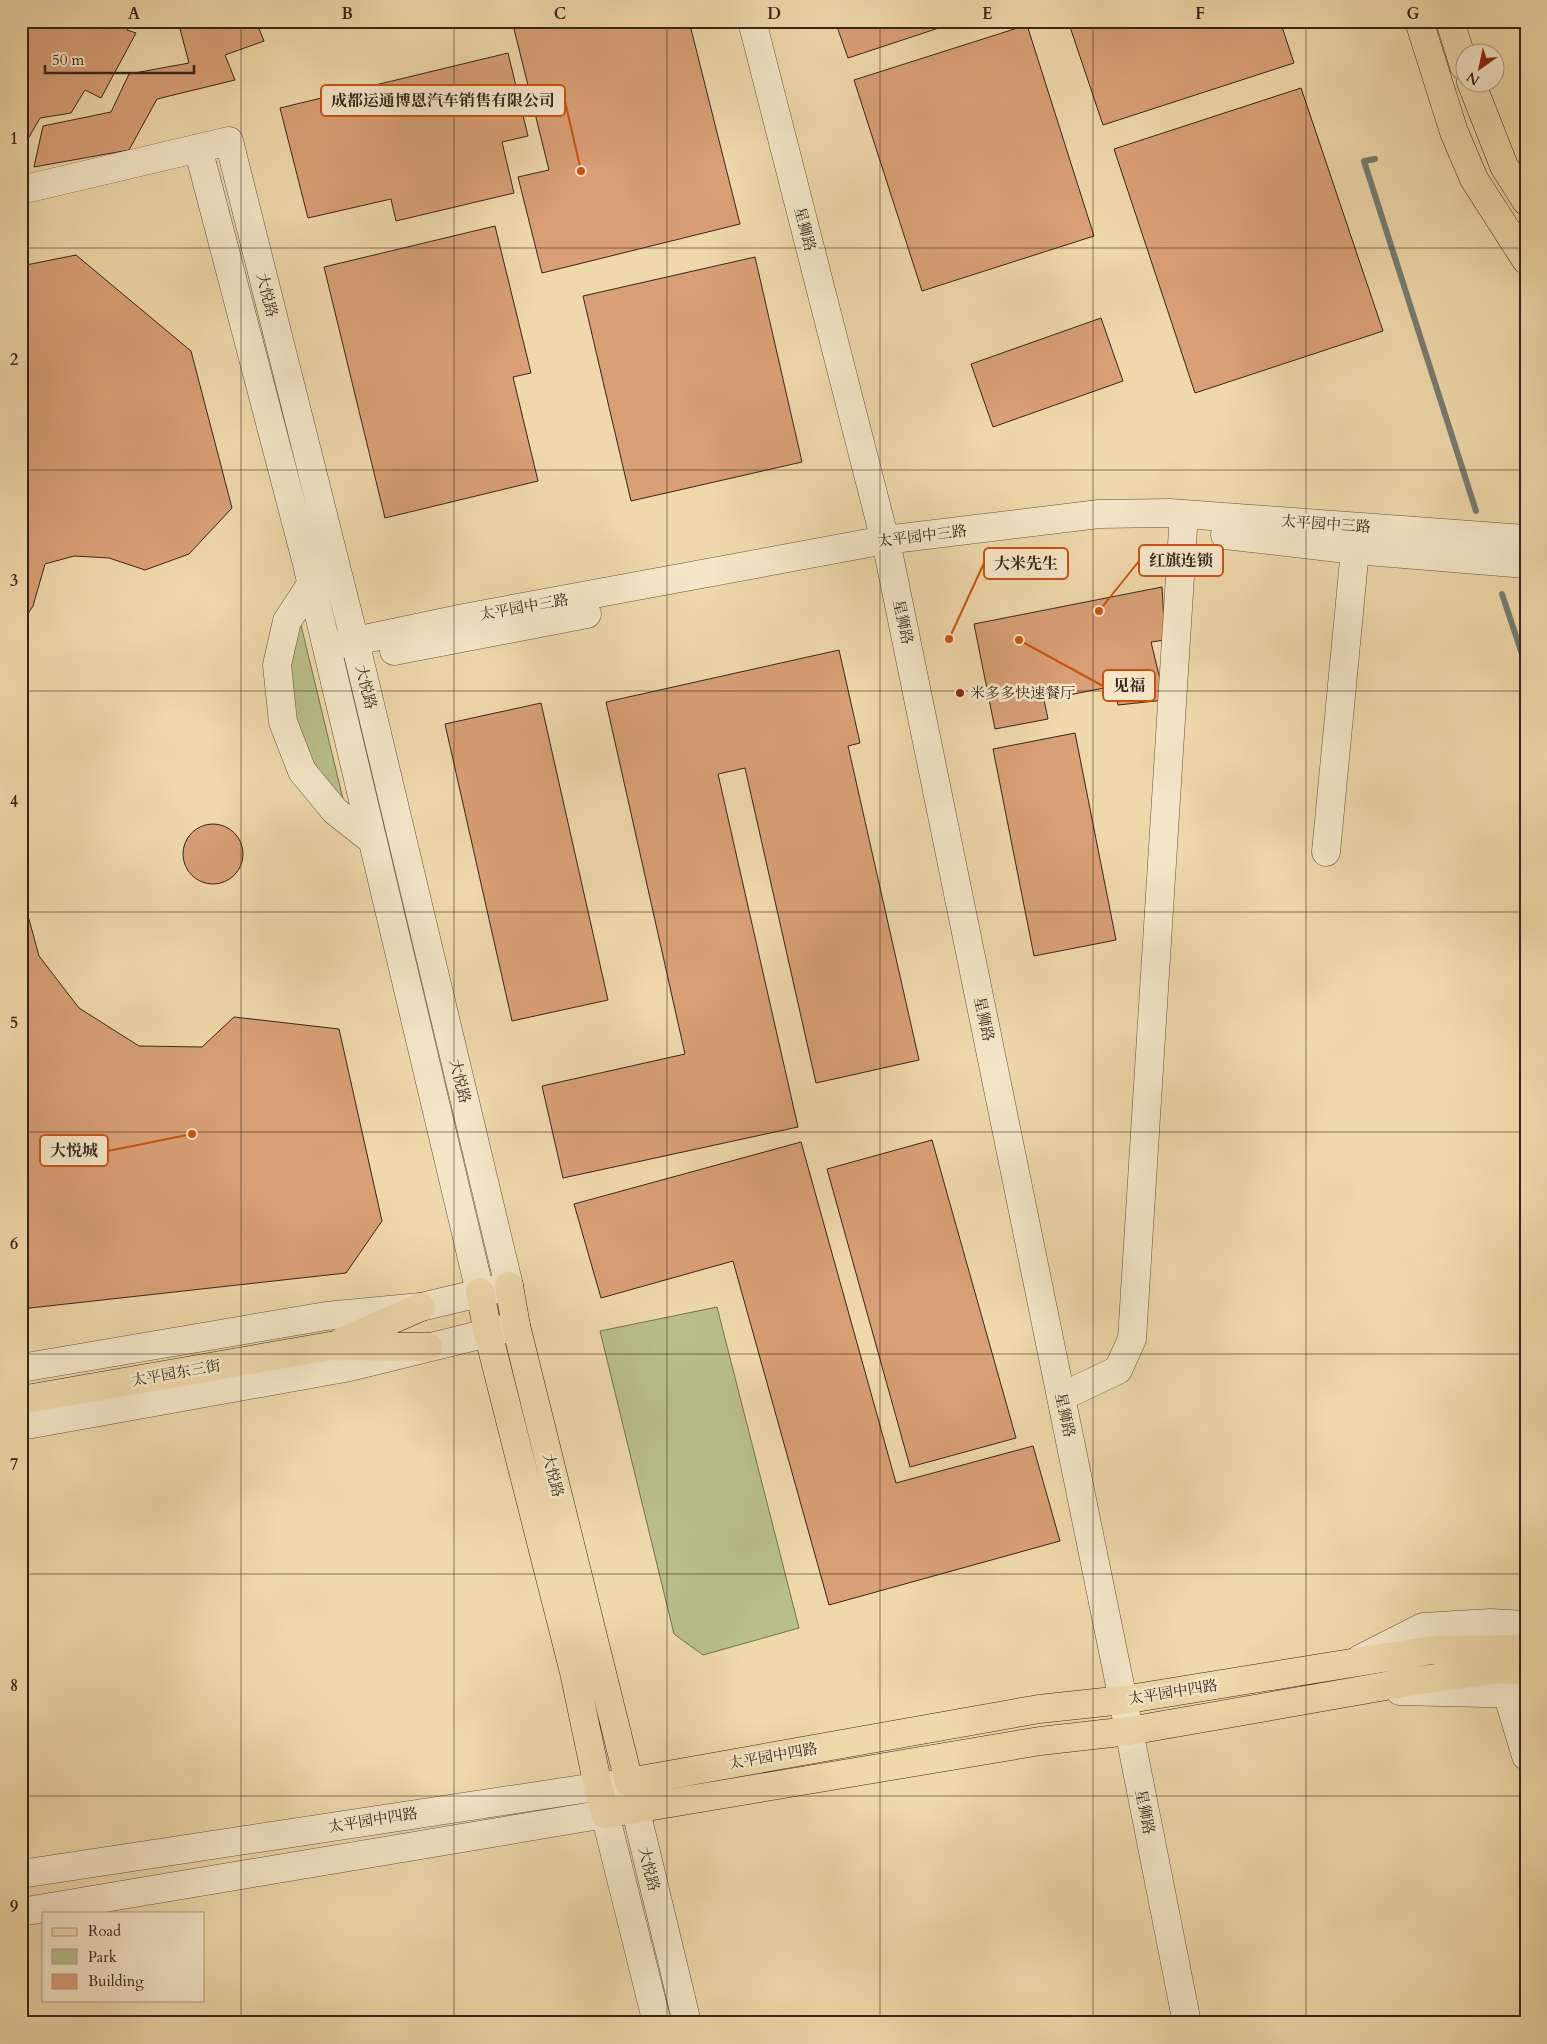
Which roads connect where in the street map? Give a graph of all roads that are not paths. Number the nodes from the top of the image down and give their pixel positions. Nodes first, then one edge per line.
1 (752, 21) edge
2 (1419, 21) edge
3 (1450, 21) edge
4 (1457, 42) edge
5 (1475, 92) edge
6 (198, 148) junction
7 (21, 190) edge
8 (1526, 202) edge
9 (1526, 260) edge
10 (1183, 529) junction
11 (1526, 539) edge
12 (887, 548) junction
13 (1355, 550) junction
14 (1526, 564) edge
15 (312, 583) junction
16 (356, 650) junction
17 (329, 656) junction
18 (373, 841) junction
19 (1326, 852) dead end
20 (509, 1286) junction
21 (480, 1292) junction
22 (421, 1307) junction
23 (516, 1326) junction
24 (488, 1333) junction
25 (330, 1346) junction
26 (428, 1347) junction
27 (21, 1368) edge
28 (1061, 1397) junction
29 (21, 1400) edge
30 (21, 1426) edge
31 (1526, 1625) edge
32 (1526, 1649) edge
33 (1357, 1661) junction
34 (1526, 1671) edge
35 (1358, 1690) junction
36 (1516, 1694) edge
37 (1123, 1700) junction
38 (1129, 1732) junction
39 (1526, 1756) edge
40 (629, 1782) junction
41 (598, 1786) junction
42 (634, 1809) junction
43 (605, 1814) junction
44 (21, 1874) edge
45 (21, 1912) edge
46 (657, 2023) edge
47 (687, 2023) edge
48 (1187, 2023) edge

1 - 12 street, 星狮路
2 - 9 main road
3 - 4 main road
5 - 8 main road
6 - 7 street
6 - 15 street
6 - 16 street, 大悦路
10 - 12 street, 太平园中三路
10 - 13 street, 太平园中三路
10 - 28 street
11 - 12 street, 太平园中三路
12 - 16 street, 太平园中三路
12 - 28 street, 星狮路
13 - 14 street, 太平园中三路
13 - 19 street
15 - 17 street
15 - 18 street
16 - 17 street, 太平园中三路
16 - 20 street, 大悦路
17 - 18 street
18 - 21 street
20 - 21 street
20 - 23 main road, 大悦路
21 - 22 street
21 - 24 main road
22 - 25 main road
22 - 27 street
23 - 24 street
23 - 40 main road, 大悦路
24 - 26 street
24 - 41 main road
25 - 26 main road
25 - 29 main road, 太平园东三街
26 - 30 street
28 - 37 street, 星狮路
31 - 33 street
32 - 33 main road, 太平园中四路
33 - 37 main road, 太平园中四路
34 - 35 main road
35 - 36 street
35 - 38 main road
36 - 39 street
37 - 38 street, 星狮路
37 - 40 main road, 太平园中四路
38 - 42 main road
38 - 48 street, 星狮路
40 - 41 street, 太平园中四路
40 - 42 street, 大悦路
41 - 43 main road
41 - 44 street, 太平园中四路
42 - 43 main road
42 - 47 street, 大悦路
43 - 45 street
43 - 46 street

